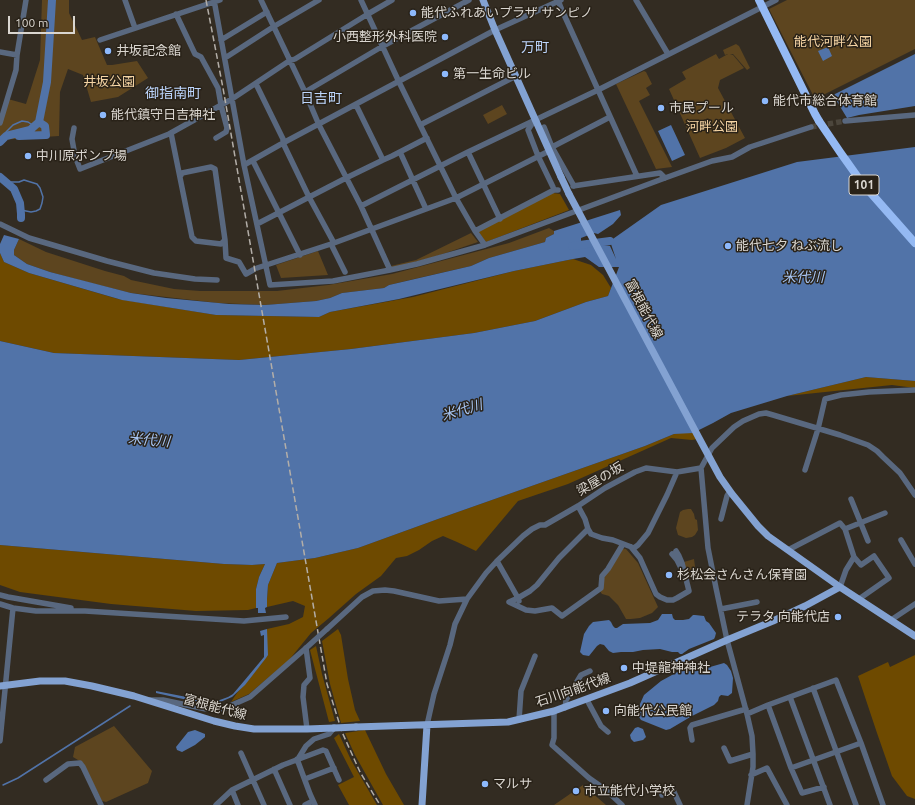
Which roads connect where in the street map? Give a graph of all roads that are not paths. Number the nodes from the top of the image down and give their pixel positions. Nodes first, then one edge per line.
1 (26, 0) edge
2 (125, 0) edge
3 (216, 0) edge
4 (260, 0) edge
5 (319, 0) edge
6 (361, 0) edge
7 (392, 0) edge
8 (469, 0) edge
9 (483, 0) edge
10 (559, 0) edge
11 (636, 0) edge
12 (776, 0) edge
13 (760, 3) edge
14 (267, 12) junction
15 (176, 14) junction
16 (368, 14) junction
17 (273, 27) junction
18 (135, 28) junction
19 (495, 30) junction
20 (100, 40) dead end
21 (221, 40) junction
22 (383, 46) junction
23 (0, 52) edge
24 (668, 54) junction
25 (17, 55) junction
26 (225, 58) junction
27 (289, 61) junction
28 (516, 76) junction
29 (399, 82) junction
30 (256, 84) junction
31 (598, 90) junction
32 (305, 92) junction
33 (232, 99) junction
34 (221, 105) junction
35 (356, 105) junction
36 (915, 115) edge
37 (610, 117) junction
38 (536, 120) junction
39 (845, 121) tunnel mouth
40 (0, 123) edge
41 (319, 125) junction
42 (420, 125) junction
43 (544, 127) dead end
44 (811, 127) tunnel mouth
45 (74, 128) dead end
46 (171, 133) junction
47 (216, 138) dead end
48 (427, 138) junction
49 (284, 144) junction
50 (550, 149) junction
51 (400, 152) junction
52 (468, 152) junction
53 (538, 156) junction
54 (383, 160) junction
55 (253, 161) junction
56 (244, 166) junction
57 (440, 166) junction
58 (637, 176) junction
59 (180, 177) junction
60 (346, 178) junction
61 (665, 178) junction
62 (412, 180) junction
63 (483, 184) junction
64 (309, 196) junction
65 (456, 198) junction
66 (361, 206) junction
67 (426, 209) junction
68 (279, 213) junction
69 (579, 213) junction
70 (500, 218) junction
71 (0, 224) edge
72 (257, 224) junction
73 (371, 229) junction
74 (475, 231) junction
75 (225, 240) junction
76 (332, 243) junction
77 (915, 243) edge
78 (485, 245) junction
79 (300, 254) junction
80 (266, 265) junction
81 (390, 270) junction
82 (345, 272) dead end
83 (217, 280) dead end
84 (915, 390) edge
85 (818, 429) junction
86 (708, 454) junction
87 (701, 468) junction
88 (805, 470) dead end
89 (676, 472) junction
90 (730, 491) junction
91 (915, 493) edge
92 (851, 499) dead end
93 (578, 506) junction
94 (885, 514) dead end
95 (721, 519) dead end
96 (861, 522) junction
97 (588, 528) junction
98 (845, 529) junction
99 (900, 540) dead end
100 (868, 541) dead end
101 (623, 544) junction
102 (631, 547) junction
103 (788, 550) junction
104 (674, 553) dead end
105 (854, 557) junction
106 (497, 560) junction
107 (915, 564) edge
108 (840, 587) junction
109 (0, 595) edge
110 (518, 598) junction
111 (859, 599) junction
112 (467, 600) junction
113 (757, 602) dead end
114 (0, 604) edge
115 (915, 604) edge
116 (520, 607) junction
117 (13, 608) junction
118 (720, 609) junction
119 (85, 611) junction
120 (286, 618) dead end
121 (891, 620) junction
122 (915, 636) edge
123 (727, 640) junction
124 (306, 648) junction
125 (535, 656) dead end
126 (590, 671) dead end
127 (3, 685) edge
128 (813, 688) junction
129 (790, 697) junction
130 (148, 700) junction
131 (587, 700) junction
132 (768, 705) junction
133 (566, 708) junction
134 (554, 711) junction
135 (746, 712) junction
136 (519, 720) junction
137 (427, 725) junction
138 (334, 728) junction
139 (307, 729) junction
140 (608, 732) dead end
141 (692, 740) dead end
142 (0, 741) edge
143 (861, 743) junction
144 (724, 748) dead end
145 (837, 752) junction
146 (241, 753) dead end
147 (753, 754) junction
148 (297, 759) junction
149 (814, 760) junction
150 (334, 768) junction
151 (791, 768) junction
152 (274, 769) junction
153 (752, 775) junction
154 (253, 779) junction
155 (305, 779) junction
156 (46, 780) dead end
157 (340, 780) dead end
158 (824, 787) junction
159 (232, 790) junction
160 (662, 795) dead end
161 (314, 803) edge
162 (101, 805) edge
163 (216, 805) edge
164 (238, 805) edge
165 (264, 805) edge
166 (290, 805) edge
167 (305, 805) edge
168 (422, 805) edge
169 (622, 805) edge
170 (680, 805) edge
171 (747, 805) edge
172 (788, 805) edge
173 (830, 805) edge
174 (856, 805) edge
175 (883, 805) edge

1 - 25 street
2 - 18 street
3 - 15 street
3 - 21 street
4 - 14 street
5 - 17 street
6 - 16 street
7 - 16 street
8 - 22 street
9 - 19 main road, 富根能代線
10 - 19 street
10 - 31 street
11 - 24 street
12 - 13 street
13 - 24 street
13 - 77 highway, 101, bridge
14 - 17 street
14 - 21 street
15 - 18 street
15 - 34 street
16 - 22 street
16 - 27 street
17 - 26 street
17 - 27 street
18 - 20 street
19 - 28 main road, 富根能代線
19 - 29 street
21 - 26 street
22 - 29 street
22 - 32 street
23 - 25 street
24 - 31 street
25 - 40 street
26 - 33 street
27 - 30 street
27 - 32 street
28 - 38 main road, 富根能代線
28 - 42 street
29 - 35 street
29 - 42 street
30 - 33 street
30 - 49 street
31 - 37 street
31 - 38 street
32 - 41 street
33 - 34 street
33 - 56 street
34 - 46 street
34 - 47 street
35 - 41 street
35 - 54 street
36 - 39 street
37 - 50 street
37 - 58 street
38 - 50 main road, 富根能代線
38 - 52 street
38 - 53 street
41 - 49 street
41 - 60 street
42 - 48 street
43 - 50 street
44 - 61 street
45 - 46 street
46 - 59 street
48 - 51 street
48 - 57 street
49 - 55 street
49 - 64 street
50 - 53 street
50 - 58 street
50 - 69 main road, 富根能代線, bridge
51 - 54 street
51 - 62 street
52 - 57 street
52 - 63 street
53 - 63 street
53 - 70 street
54 - 60 street
55 - 56 street
55 - 68 street
56 - 72 street
57 - 62 street
57 - 65 street
58 - 61 street
59 - 75 street
59 - 75 street
60 - 64 street
60 - 66 street
61 - 69 street
62 - 66 street
62 - 67 street
63 - 65 street
63 - 70 street
64 - 68 street
64 - 76 street
65 - 67 street
65 - 74 street
66 - 73 street
67 - 73 street
68 - 72 street
68 - 79 street
69 - 78 street
69 - 86 main road, 富根能代線
70 - 74 street
71 - 83 street
72 - 80 street
73 - 76 street
73 - 81 street
74 - 78 street
75 - 80 street
76 - 79 street
76 - 82 street
78 - 81 street
79 - 80 street
80 - 81 street
84 - 85 street
85 - 86 street
85 - 88 street
85 - 91 street
86 - 87 street
86 - 90 main road, 富根能代線
87 - 89 street, 梁屋の坂
87 - 118 street
89 - 93 street, 梁屋の坂
89 - 102 street
90 - 95 street
90 - 103 main road, 富根能代線
92 - 96 street
93 - 97 street
93 - 106 street, 梁屋の坂
94 - 96 street
96 - 98 street
96 - 100 street
97 - 101 street
97 - 110 street
98 - 103 street
98 - 105 street
99 - 107 street
101 - 102 street
101 - 116 street
102 - 104 street
103 - 108 main road, 富根能代線
105 - 108 street
105 - 111 street
106 - 110 street
106 - 112 street, 梁屋の坂
108 - 111 main road
108 - 123 main road, 石川向能代線
109 - 119 street
110 - 116 street
110 - 116 street
111 - 121 main road
112 - 124 street, bridge
112 - 137 street, 梁屋の坂
113 - 118 street
114 - 117 street
115 - 121 street
117 - 119 street
117 - 127 street
118 - 123 street
119 - 120 street
121 - 122 main road
123 - 131 main road, 石川向能代線
123 - 135 street
124 - 130 street
124 - 139 street
125 - 136 street
126 - 133 street
127 - 130 main road, 富根能代線
127 - 142 street
128 - 129 street
128 - 143 street
128 - 145 street
129 - 132 street
129 - 149 street
130 - 139 main road, 富根能代線
131 - 133 main road, 石川向能代線
131 - 140 street
132 - 135 street
132 - 151 street
133 - 134 main road, 石川向能代線
134 - 136 main road, 石川向能代線
134 - 169 street
135 - 141 street
135 - 147 street
136 - 137 main road, 石川向能代線
137 - 138 main road, 富根能代線, bridge
137 - 168 main road
138 - 139 main road, 富根能代線
138 - 148 street
143 - 145 street
143 - 175 street
144 - 147 street
145 - 149 street
145 - 174 street
146 - 154 street
147 - 153 street
148 - 150 street
148 - 152 street
148 - 155 street
149 - 151 street
149 - 158 street
150 - 155 street
150 - 157 street
151 - 158 street
152 - 154 street
152 - 166 street
153 - 171 street
153 - 172 street
154 - 159 street
154 - 165 street
155 - 161 street
156 - 162 street
158 - 173 street
159 - 163 street
159 - 164 street
160 - 170 street
161 - 167 street

